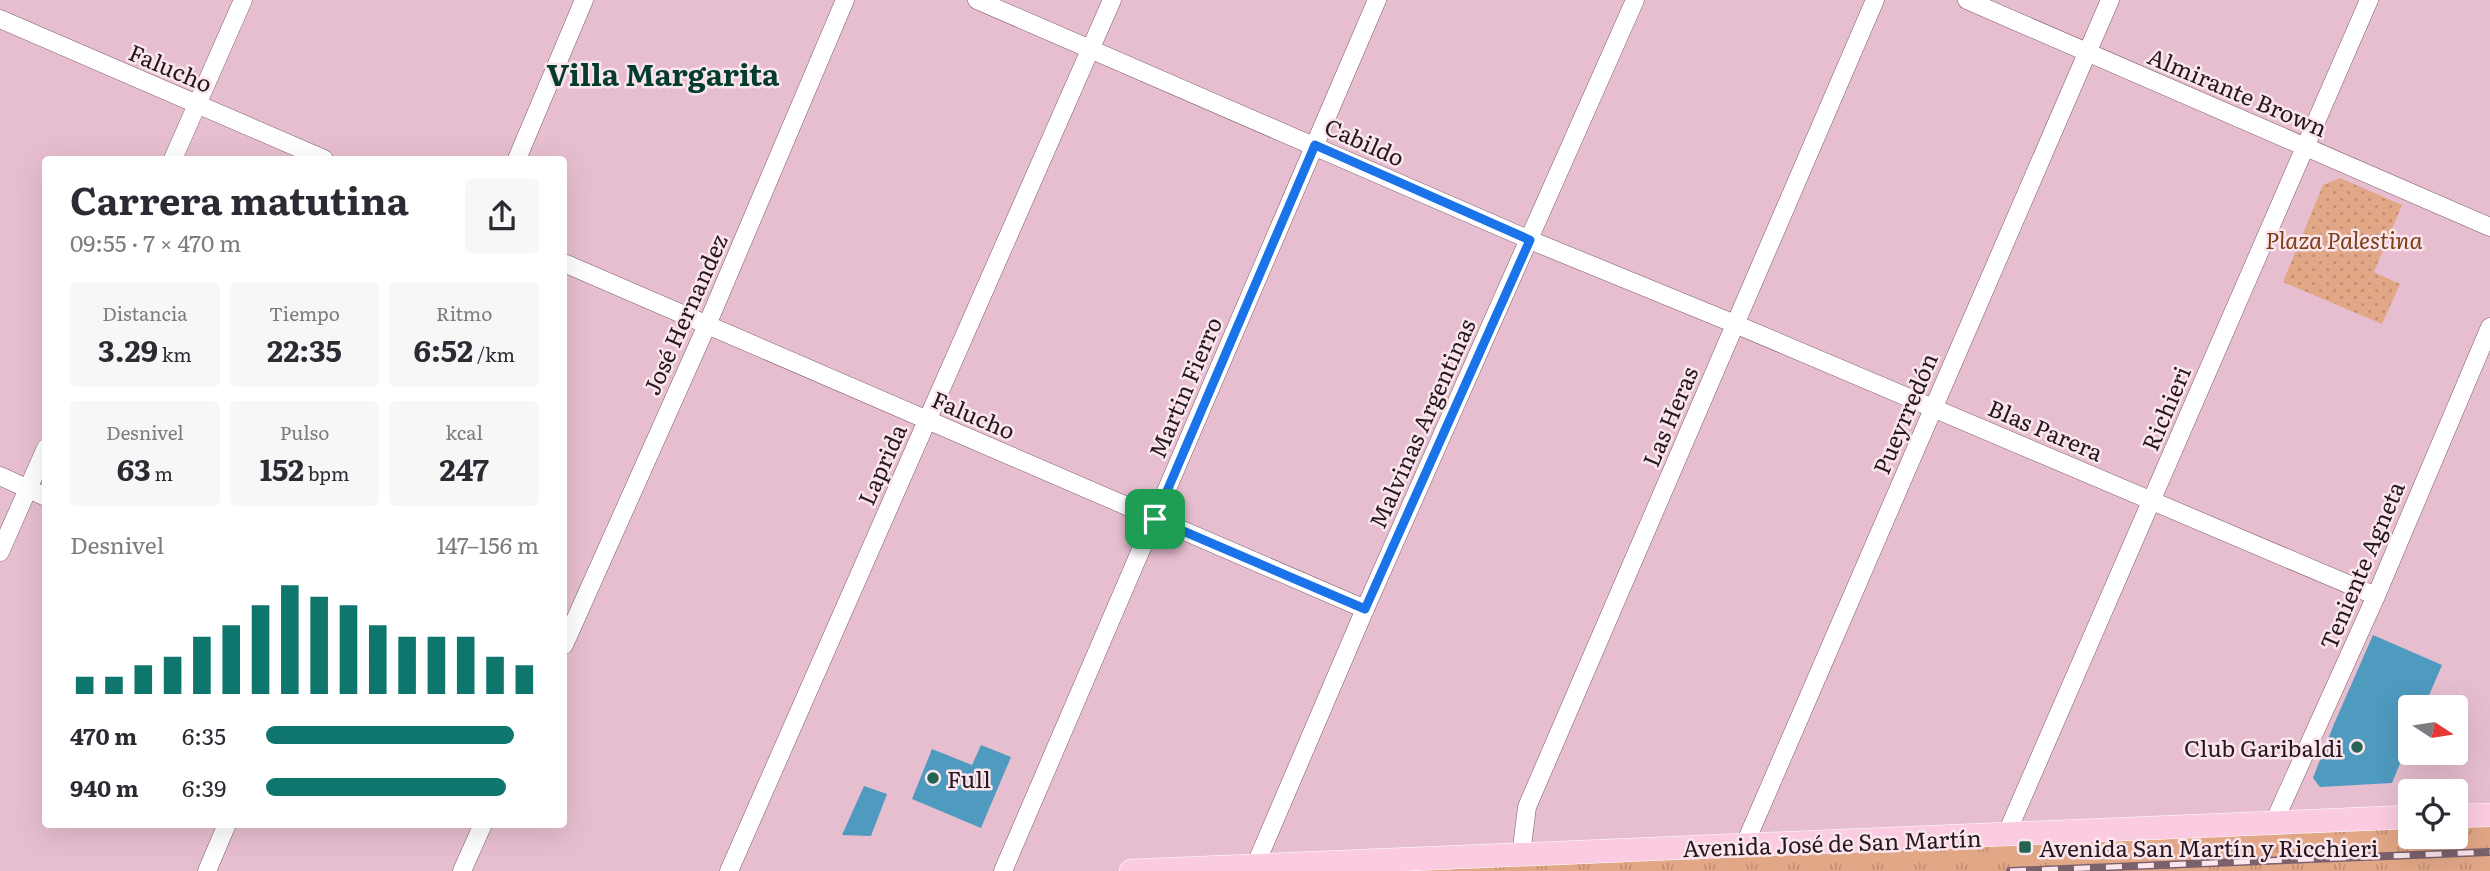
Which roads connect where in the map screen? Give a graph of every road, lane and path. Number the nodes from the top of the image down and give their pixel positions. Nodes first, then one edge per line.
1 (243, 0) edge
2 (584, 0) edge
3 (845, 0) edge
4 (977, 0) edge
5 (1112, 0) edge
6 (1377, 0) edge
7 (1635, 0) edge
8 (1875, 0) edge
9 (1967, 0) edge
10 (2110, 0) edge
11 (2369, 0) edge
12 (0, 19) edge
13 (1090, 49) junction
14 (2087, 52) junction
15 (197, 104) junction
16 (1315, 145) junction
17 (2304, 146) junction
18 (174, 156) edge
19 (317, 156) edge
20 (518, 156) edge
21 (2490, 227) edge
22 (1530, 240) junction
23 (567, 264) edge
24 (1735, 324) junction
25 (707, 325) junction
26 (2490, 327) edge
27 (1933, 408) junction
28 (927, 420) junction
29 (42, 457) edge
30 (0, 477) edge
31 (27, 489) junction
32 (42, 495) edge
33 (2151, 500) junction
34 (1155, 519) junction
35 (0, 552) edge
36 (2376, 596) junction
37 (1365, 609) junction
38 (567, 638) edge
39 (2490, 815) edge
40 (2468, 816) edge
41 (2398, 817) edge
42 (2274, 822) junction
43 (225, 828) edge
44 (481, 828) edge
45 (2006, 835) junction
46 (1744, 846) junction
47 (1521, 855) junction
48 (1255, 866) junction
49 (1345, 867) edge
50 (207, 871) edge
51 (462, 871) edge
52 (729, 871) edge
53 (1003, 871) edge
54 (1131, 871) edge

1 - 15 street
2 - 20 street
3 - 25 street, José Hernandez
4 - 13 street, Cabildo
5 - 13 street, Laprida
6 - 16 street, Martin Fierro
7 - 22 street, Malvinas Argentinas
8 - 24 street, Las Heras
9 - 14 street, Almirante Brown
10 - 14 street, Pueyrredón
11 - 17 street, Richieri
12 - 15 street, Falucho
13 - 16 street, Cabildo
13 - 28 street, Laprida
14 - 17 street, Almirante Brown
14 - 27 street, Pueyrredón
15 - 18 street
15 - 19 street, Falucho
16 - 22 street, Cabildo
16 - 34 street, Martin Fierro
17 - 21 street, Almirante Brown
17 - 33 street, Richieri
22 - 24 street, Cabildo
22 - 37 street, Malvinas Argentinas
23 - 25 street, Falucho
24 - 27 street, Blas Parera
24 - 47 street, Las Heras
25 - 28 street, Falucho
25 - 38 street, José Hernandez
26 - 36 street, Teniente Agneta
27 - 33 street, Blas Parera
27 - 46 street, Pueyrredón
28 - 34 street, Falucho
28 - 52 street, Laprida
29 - 31 street
30 - 31 street
31 - 32 street
31 - 35 street
33 - 36 street, Blas Parera
33 - 45 street, Richieri
34 - 37 street, Falucho
34 - 53 street, Martin Fierro
36 - 42 street, Teniente Agneta
37 - 48 street, Malvinas Argentinas
39 - 40 main road
41 - 42 main road, Avenida José de San Martín
42 - 45 main road, Avenida José de San Martín
43 - 50 street
44 - 51 street
45 - 46 main road, Avenida José de San Martín
46 - 47 main road, Avenida José de San Martín
47 - 49 main road, Avenida José de San Martín
48 - 49 main road, Avenida José de San Martín
48 - 54 main road, Avenida José de San Martín

